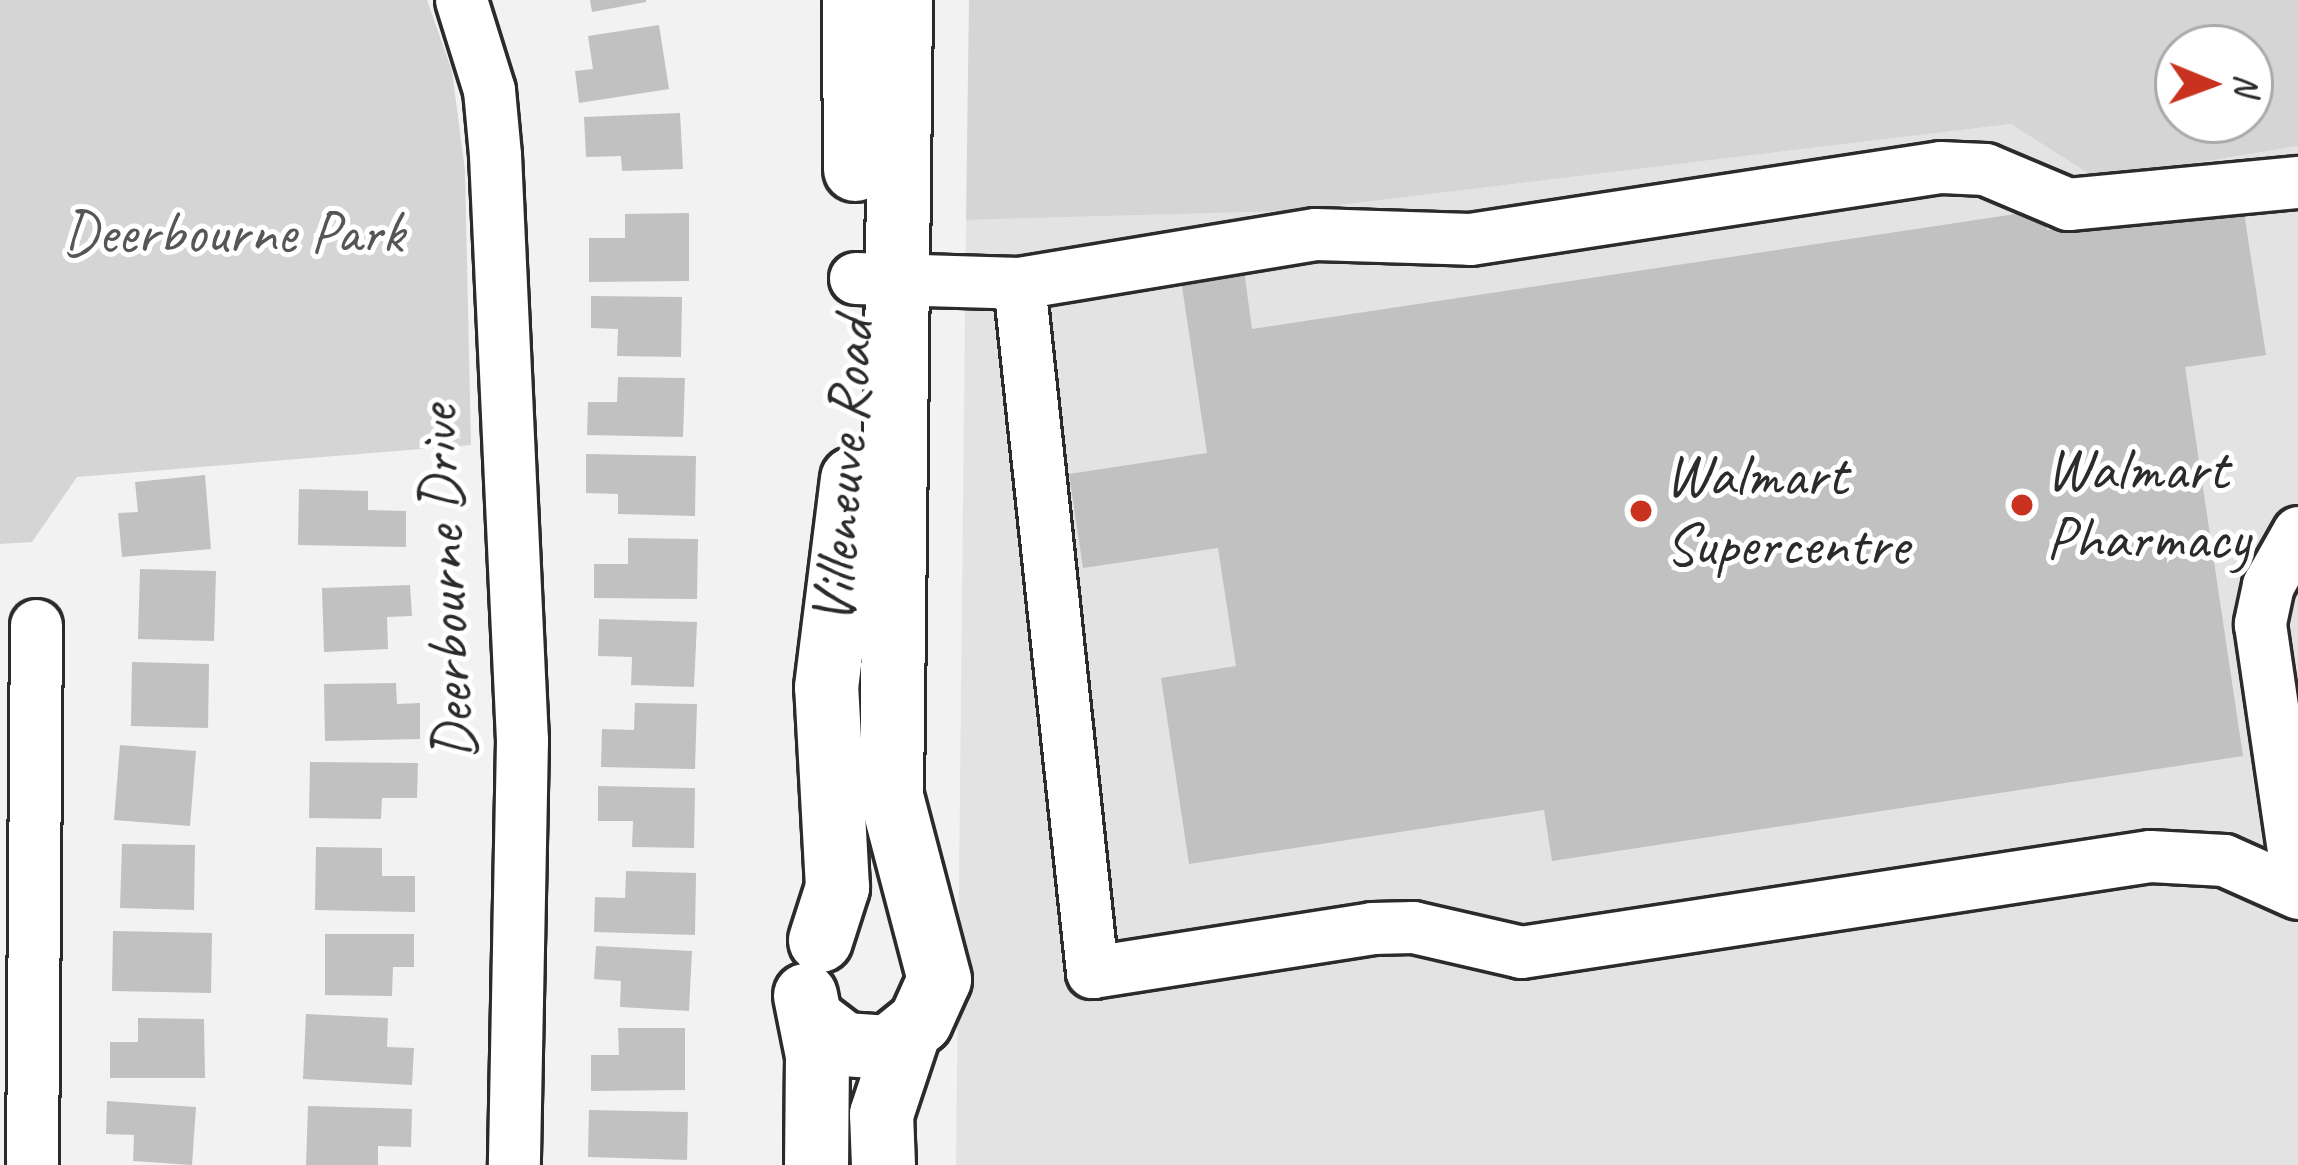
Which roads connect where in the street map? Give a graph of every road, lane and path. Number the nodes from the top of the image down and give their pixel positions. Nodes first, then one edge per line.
1 (461, 0) edge
2 (854, 0) edge
3 (899, 0) edge
4 (2298, 182) edge
5 (874, 278) junction
6 (1019, 284) junction
7 (2298, 532) edge
8 (36, 625) dead end
9 (2298, 889) edge
10 (924, 929) junction
11 (820, 940) junction
12 (810, 1018) junction
13 (906, 1040) junction
14 (32, 1165) edge
15 (514, 1165) edge
16 (816, 1165) edge
17 (883, 1165) edge

1 - 15 street, Deerbourne Drive
2 - 5 main road, Villeneuve Road
3 - 5 main road, Villeneuve Road
4 - 6 street
5 - 6 street
5 - 10 main road, Villeneuve Road
5 - 11 main road, Villeneuve Road
6 - 9 street
7 - 9 street
8 - 14 street
10 - 11 main road
10 - 13 main road
11 - 12 main road
12 - 13 main road
12 - 16 main road
13 - 17 main road

